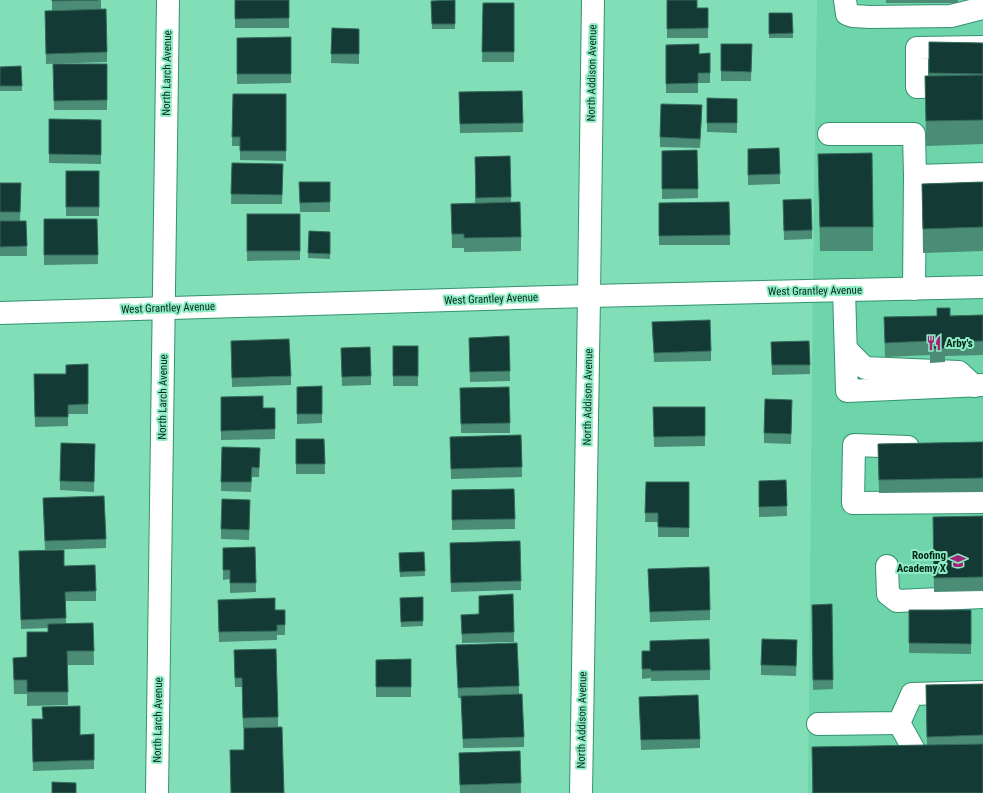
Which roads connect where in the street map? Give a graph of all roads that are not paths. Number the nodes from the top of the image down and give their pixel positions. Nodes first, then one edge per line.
1 (168, 0) edge
2 (593, 0) edge
3 (845, 0) edge
4 (983, 8) edge
5 (983, 47) edge
6 (983, 85) edge
7 (830, 134) dead end
8 (983, 174) edge
9 (915, 176) junction
10 (983, 287) edge
11 (914, 289) junction
12 (844, 290) junction
13 (590, 296) junction
14 (164, 308) junction
15 (0, 313) edge
16 (846, 349) junction
17 (979, 385) edge
18 (930, 447) edge
19 (983, 502) edge
20 (887, 566) dead end
21 (983, 597) edge
22 (983, 692) edge
23 (899, 723) junction
24 (818, 724) dead end
25 (983, 757) edge
26 (157, 793) edge
27 (581, 793) edge

1 - 14 street, North Larch Avenue
2 - 13 street, North Addison Avenue
3 - 4 street
5 - 6 street
7 - 9 street
8 - 9 street
9 - 11 street
10 - 11 street, West Grantley Avenue
11 - 12 street, West Grantley Avenue
12 - 13 street, West Grantley Avenue
12 - 16 street
13 - 14 street, West Grantley Avenue
13 - 27 street, North Addison Avenue
14 - 15 street, West Grantley Avenue
14 - 26 street, North Larch Avenue
16 - 17 street
16 - 17 street
18 - 19 street
20 - 21 street
22 - 23 street
23 - 24 street
23 - 25 street

